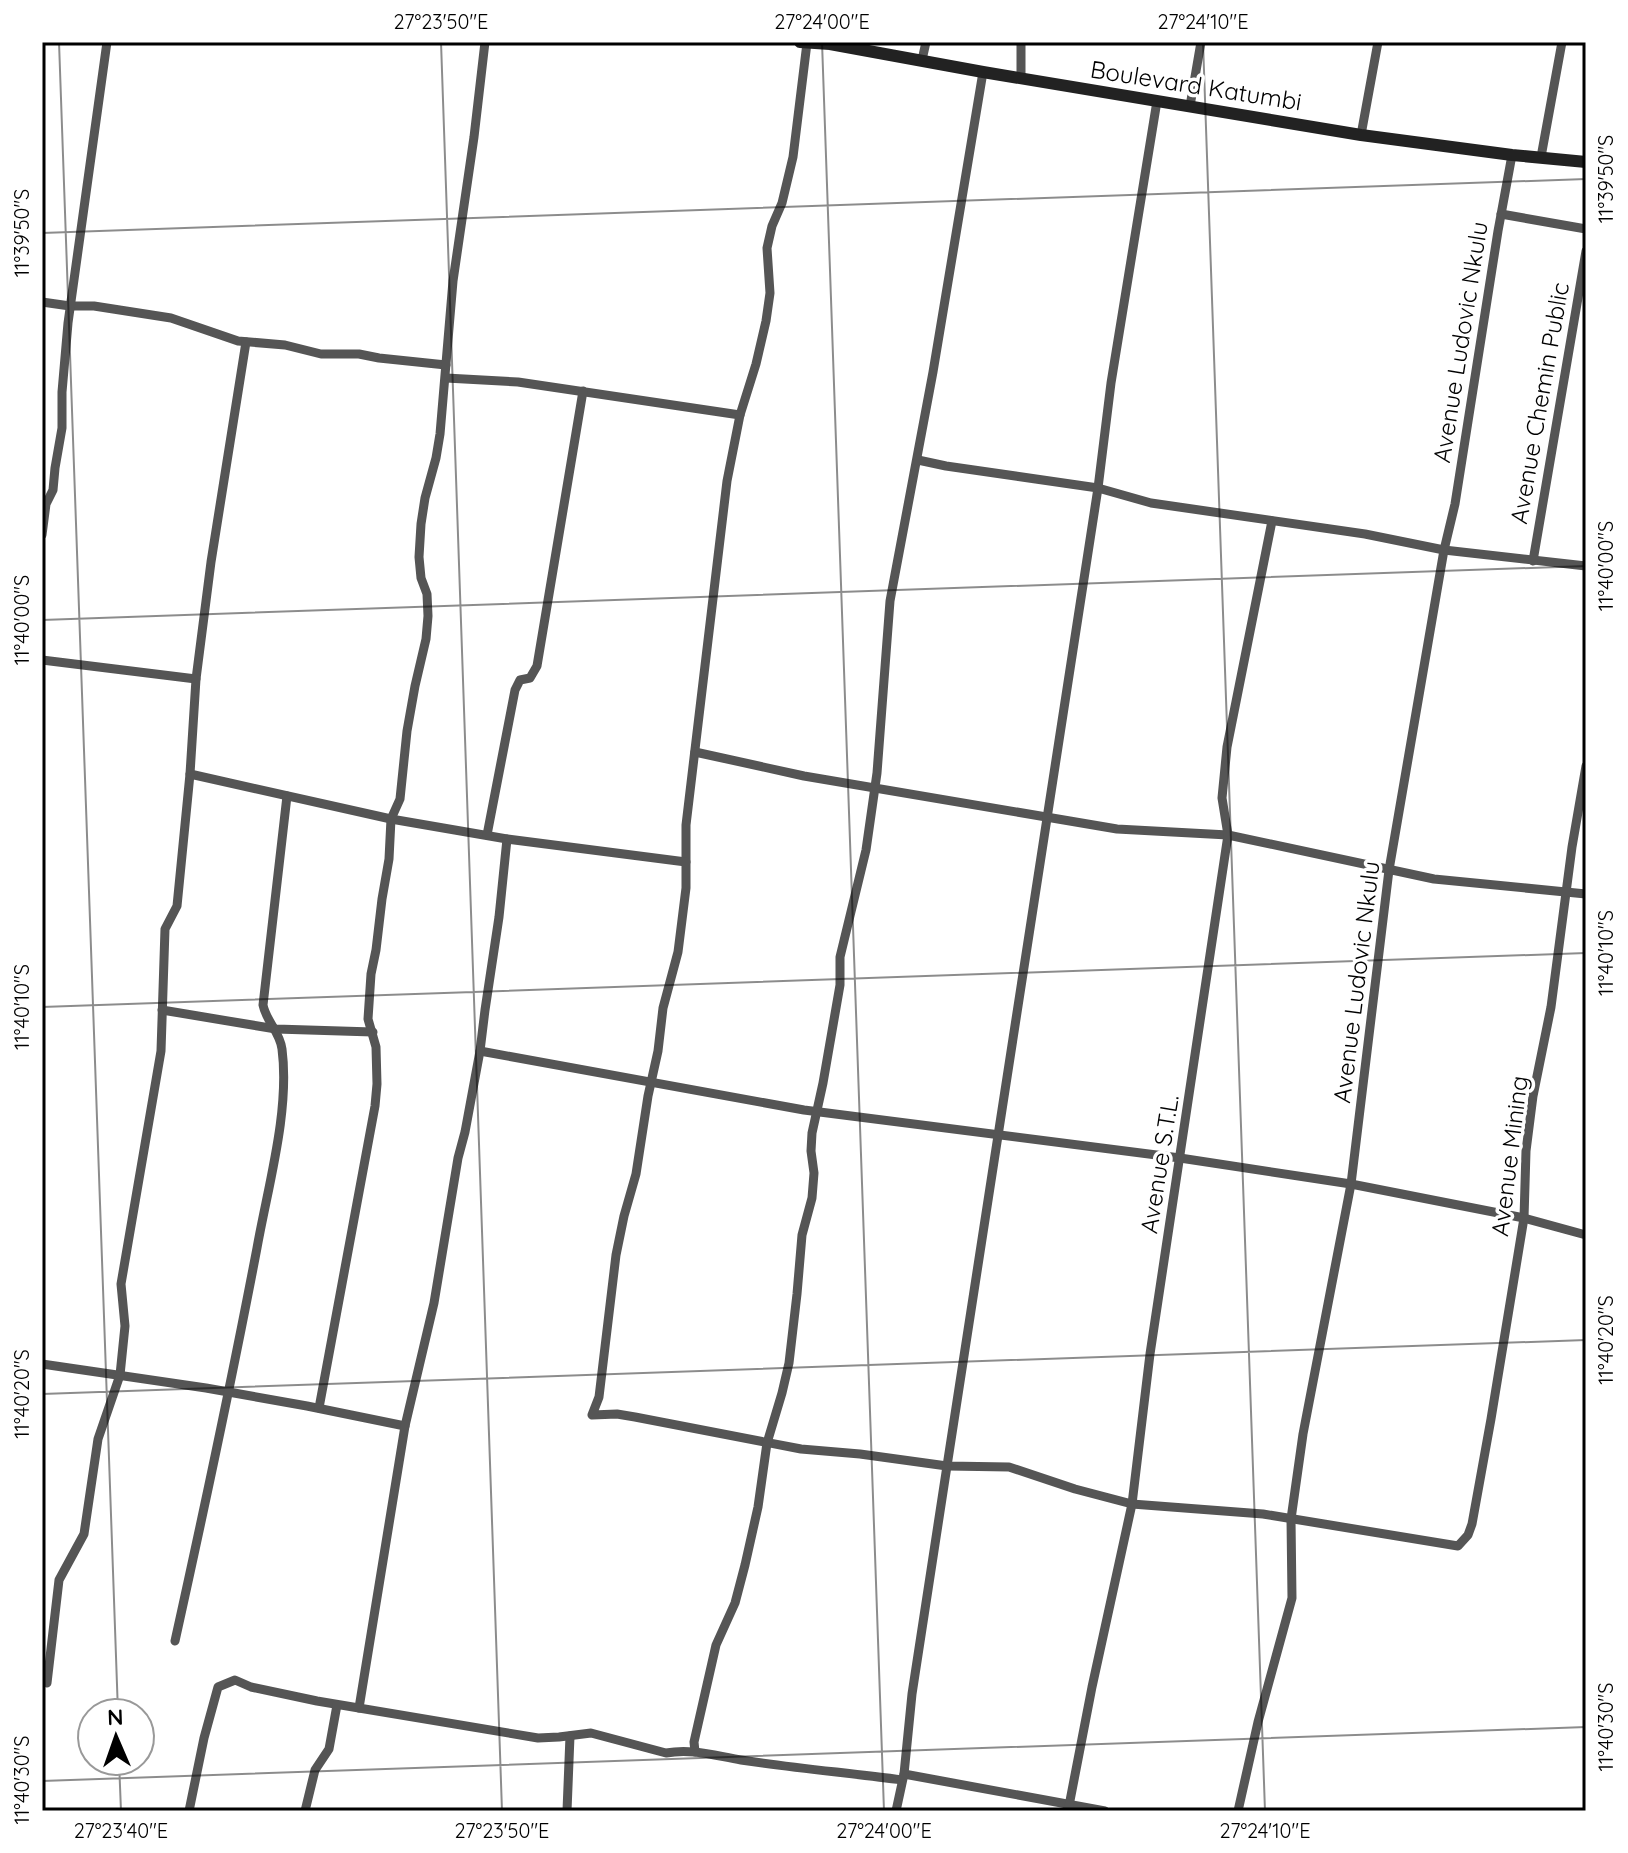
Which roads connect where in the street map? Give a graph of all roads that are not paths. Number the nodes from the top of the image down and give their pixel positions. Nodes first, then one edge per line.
1 (107, 42) edge
2 (485, 42) edge
3 (926, 42) edge
4 (1021, 42) edge
5 (1201, 42) edge
6 (1378, 42) edge
7 (1562, 42) edge
8 (804, 43) edge
9 (830, 43) edge
10 (922, 60) junction
11 (983, 72) junction
12 (1021, 78) junction
13 (1157, 101) junction
14 (1190, 106) junction
15 (1361, 135) junction
16 (1512, 155) junction
17 (1541, 157) junction
18 (1586, 162) edge
19 (1501, 214) junction
20 (1586, 229) edge
21 (1586, 251) edge
22 (42, 302) edge
23 (70, 306) junction
24 (246, 342) junction
25 (446, 365) junction
26 (446, 378) junction
27 (583, 391) junction
28 (740, 415) junction
29 (918, 460) junction
30 (1098, 488) junction
31 (1272, 521) junction
32 (42, 535) edge
33 (1444, 550) junction
34 (1533, 561) junction
35 (1586, 566) edge
36 (42, 660) edge
37 (196, 679) junction
38 (695, 752) junction
39 (1586, 766) edge
40 (190, 774) junction
41 (874, 788) junction
42 (287, 796) junction
43 (1047, 817) junction
44 (391, 819) junction
45 (487, 835) junction
46 (1228, 835) junction
47 (507, 839) junction
48 (686, 862) junction
49 (1389, 870) junction
50 (1566, 893) junction
51 (1586, 894) edge
52 (162, 1010) junction
53 (276, 1029) junction
54 (373, 1032) junction
55 (480, 1051) junction
56 (652, 1082) junction
57 (818, 1112) junction
58 (998, 1135) junction
59 (1180, 1158) junction
60 (1351, 1184) junction
61 (1524, 1218) junction
62 (1586, 1235) edge
63 (42, 1364) edge
64 (120, 1375) junction
65 (229, 1392) junction
66 (319, 1408) junction
67 (405, 1426) junction
68 (767, 1443) junction
69 (947, 1466) junction
70 (1132, 1504) junction
71 (1291, 1519) junction
72 (175, 1641) dead end
73 (47, 1683) dead end
74 (337, 1705) junction
75 (359, 1708) junction
76 (570, 1736) junction
77 (695, 1752) junction
78 (903, 1777) junction
79 (1069, 1808) edge
80 (189, 1811) edge
81 (305, 1811) edge
82 (567, 1811) edge
83 (896, 1811) edge
84 (1105, 1811) edge
85 (1238, 1811) edge

1 - 23 street
2 - 25 street
3 - 10 street
4 - 12 street
5 - 14 street
6 - 15 street
7 - 17 street
8 - 9 street, Boulevard Katumbi
8 - 28 street
9 - 10 street, Boulevard Katumbi
10 - 11 street, Boulevard Katumbi
11 - 12 street, Boulevard Katumbi
11 - 29 street
12 - 13 street, Boulevard Katumbi
13 - 14 street, Boulevard Katumbi
13 - 30 street
14 - 15 street, Boulevard Katumbi
15 - 16 street, Boulevard Katumbi
16 - 17 street, Boulevard Katumbi
16 - 19 street, Avenue Ludovic Nkulu
17 - 18 street, Boulevard Katumbi
19 - 20 street
19 - 33 street, Avenue Ludovic Nkulu
21 - 34 street, Avenue Chemin Public
22 - 23 street
23 - 24 street
23 - 32 street
24 - 25 street
24 - 37 street
25 - 26 street
26 - 27 street
26 - 44 street
27 - 28 street
27 - 45 street
28 - 38 street
29 - 30 street
29 - 41 street
30 - 31 street
30 - 43 street
31 - 33 street
31 - 46 street, Avenue S.T.L.
33 - 34 street
33 - 49 street, Avenue Ludovic Nkulu
34 - 35 street
36 - 37 street
37 - 40 street
38 - 41 street
38 - 48 street
39 - 50 street, Avenue Mining
40 - 42 street
40 - 52 street
41 - 43 street
41 - 57 street
42 - 44 street
42 - 53 street
43 - 46 street
43 - 58 street
44 - 45 street
44 - 54 street
45 - 47 street
46 - 49 street
46 - 59 street, Avenue S.T.L.
47 - 48 street
47 - 55 street
48 - 56 street
49 - 50 street
49 - 60 street, Avenue Ludovic Nkulu
50 - 51 street
50 - 61 street, Avenue Mining
52 - 53 street
52 - 64 street
53 - 54 street
53 - 65 street
54 - 66 street
55 - 56 street
55 - 67 street
56 - 57 street
56 - 68 street
57 - 58 street
57 - 68 street
58 - 59 street
58 - 69 street
59 - 60 street
59 - 70 street, Avenue S.T.L.
60 - 61 street
60 - 71 street, Avenue Ludovic Nkulu
61 - 62 street
61 - 71 street, Avenue Mining
63 - 64 street
64 - 65 street
64 - 73 street
65 - 66 street
65 - 72 street
66 - 67 street
67 - 75 street
68 - 69 street
68 - 77 street
69 - 70 street
69 - 78 street
70 - 71 street
70 - 79 street, Avenue S.T.L.
71 - 85 street, Avenue Ludovic Nkulu
74 - 75 street
74 - 80 street
74 - 81 street
75 - 76 street
76 - 77 street
76 - 82 street
77 - 78 street
78 - 79 street
78 - 83 street
79 - 84 street

